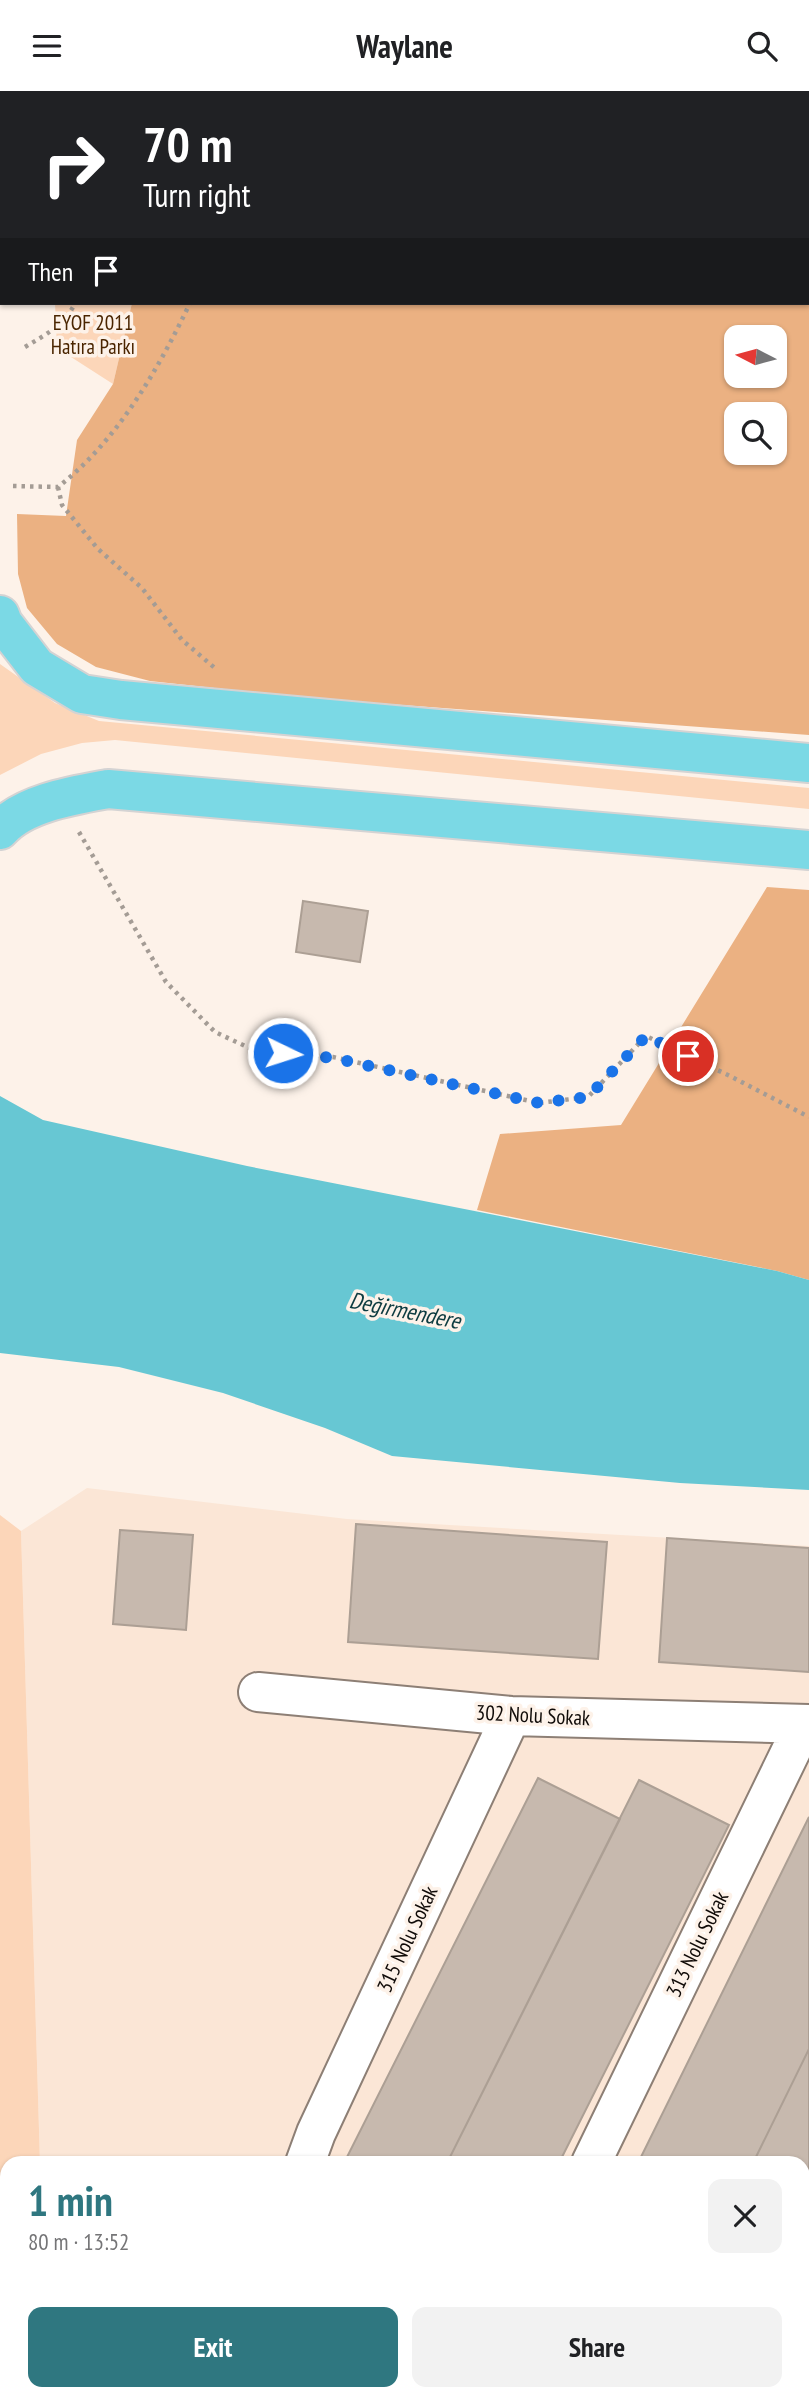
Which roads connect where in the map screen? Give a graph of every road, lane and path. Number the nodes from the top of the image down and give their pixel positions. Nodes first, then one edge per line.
1 (74, 305) edge
2 (189, 305) edge
3 (25, 347) dead end
4 (13, 486) dead end
5 (58, 487) junction
6 (0, 615) edge
7 (218, 671) dead end
8 (809, 764) edge
9 (60, 798) junction
10 (0, 830) edge
11 (809, 851) edge
12 (809, 1117) edge
13 (258, 1692) dead end
14 (511, 1716) junction
15 (807, 1724) edge
16 (308, 2156) edge
17 (594, 2156) edge

1 - 3 path
2 - 5 path
4 - 5 path
5 - 7 path
6 - 8 highway
9 - 10 highway
9 - 11 highway
9 - 12 path
13 - 14 street, 302 Nolu Sokak
14 - 15 street, 302 Nolu Sokak
14 - 16 street, 315 Nolu Sokak
15 - 17 street, 313 Nolu Sokak

